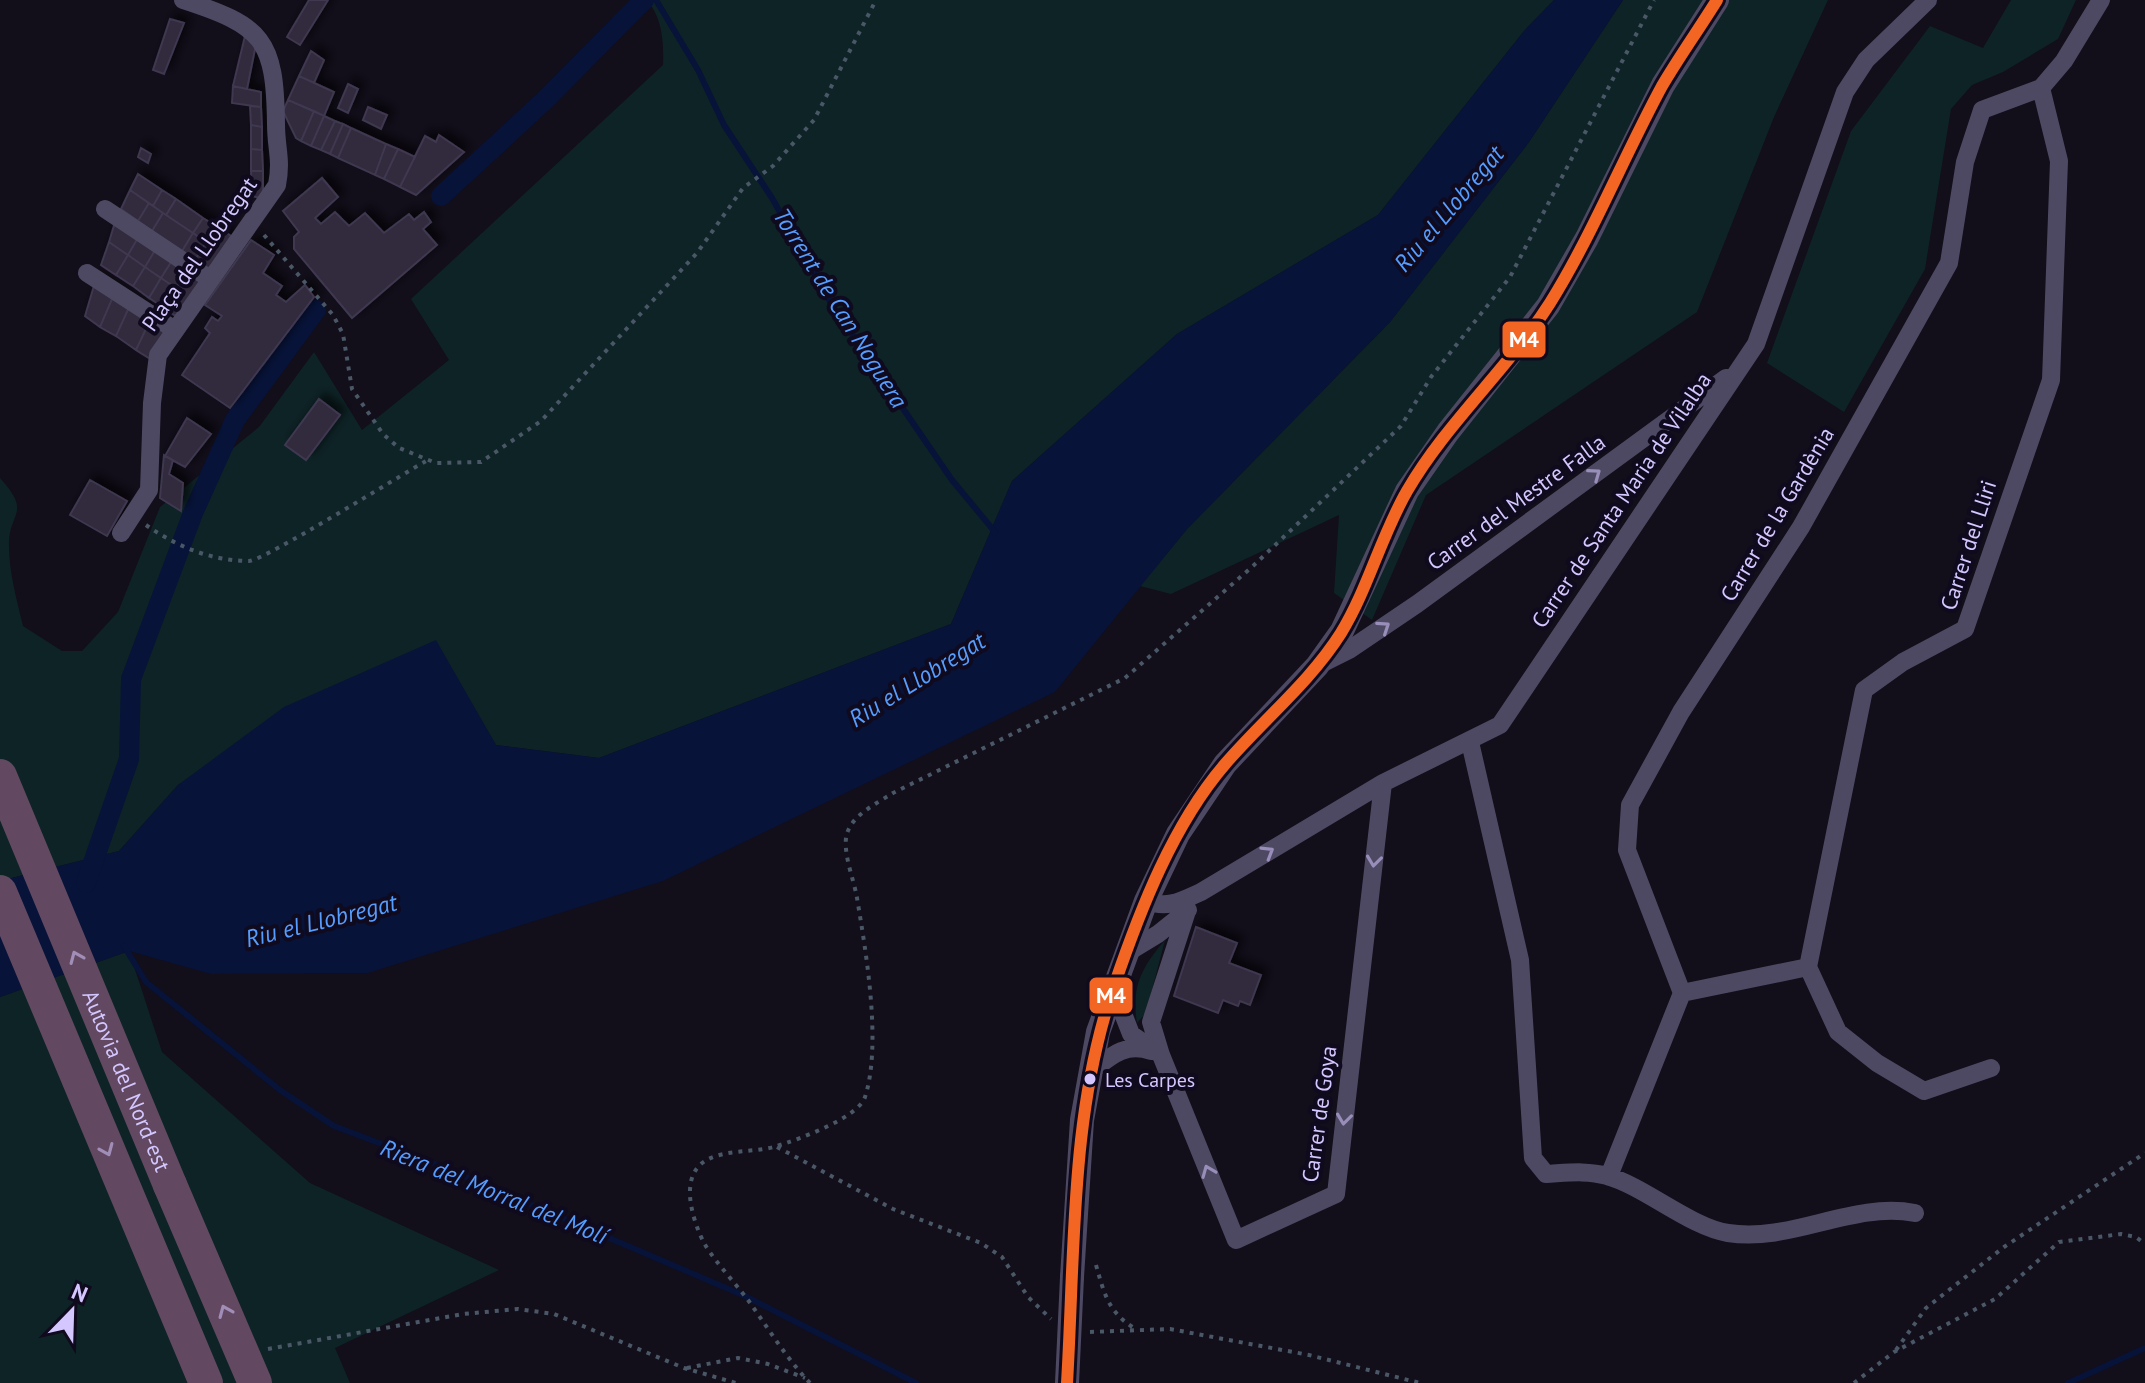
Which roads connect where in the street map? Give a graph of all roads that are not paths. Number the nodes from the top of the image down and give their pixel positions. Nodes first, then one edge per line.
1 (183, 0) edge
2 (1717, 0) edge
3 (1928, 0) edge
4 (2101, 0) edge
5 (2041, 88) junction
6 (105, 209) dead end
7 (87, 273) dead end
8 (210, 279) junction
9 (175, 330) junction
10 (1738, 369) junction
11 (121, 533) dead end
12 (1317, 666) junction
13 (1470, 742) junction
14 (0, 776) edge
15 (1383, 783) junction
16 (0, 892) edge
17 (1201, 892) junction
18 (1146, 901) junction
19 (1187, 911) junction
20 (1125, 954) junction
21 (1808, 967) junction
22 (1113, 988) junction
23 (1682, 993) junction
24 (1161, 1055) junction
25 (1991, 1068) dead end
26 (1089, 1073) junction
27 (1609, 1176) junction
28 (1915, 1213) dead end
29 (258, 1368) edge
30 (206, 1383) edge
31 (1067, 1383) edge

1 - 8 street, Plaça del Llobregat
2 - 12 street
3 - 10 street, Carrer de Santa Maria de Vilalba
4 - 5 street
5 - 21 street, Carrer del Lliri
5 - 23 street, Carrer de la Gardènia
6 - 8 street
7 - 9 street
8 - 9 street, Plaça del Llobregat
9 - 11 street, Plaça del Llobregat
12 -> 10 street, Carrer del Mestre Falla
10 - 13 street, Carrer de Santa Maria de Vilalba
12 - 18 street
13 - 15 street, Carrer de Santa Maria de Vilalba
13 - 27 street
29 -> 14 highway, Autovia del Nord-est, bridge
17 -> 15 street, Carrer de Santa Maria de Vilalba
15 -> 24 street, Carrer de Goya
16 -> 30 highway, Autovia del Nord-est
17 - 18 street, Carrer de Santa Maria de Vilalba
17 - 19 street, Carrer de Santa Maria de Vilalba
18 - 20 street
19 - 20 street, Carrer de Santa Maria de Vilalba
19 - 24 street, Carrer de Goya
20 - 22 street
21 - 23 street
21 - 25 street
22 - 24 street
22 - 26 street
23 - 27 street
24 - 26 street
26 - 31 street, bridge
27 - 28 street

